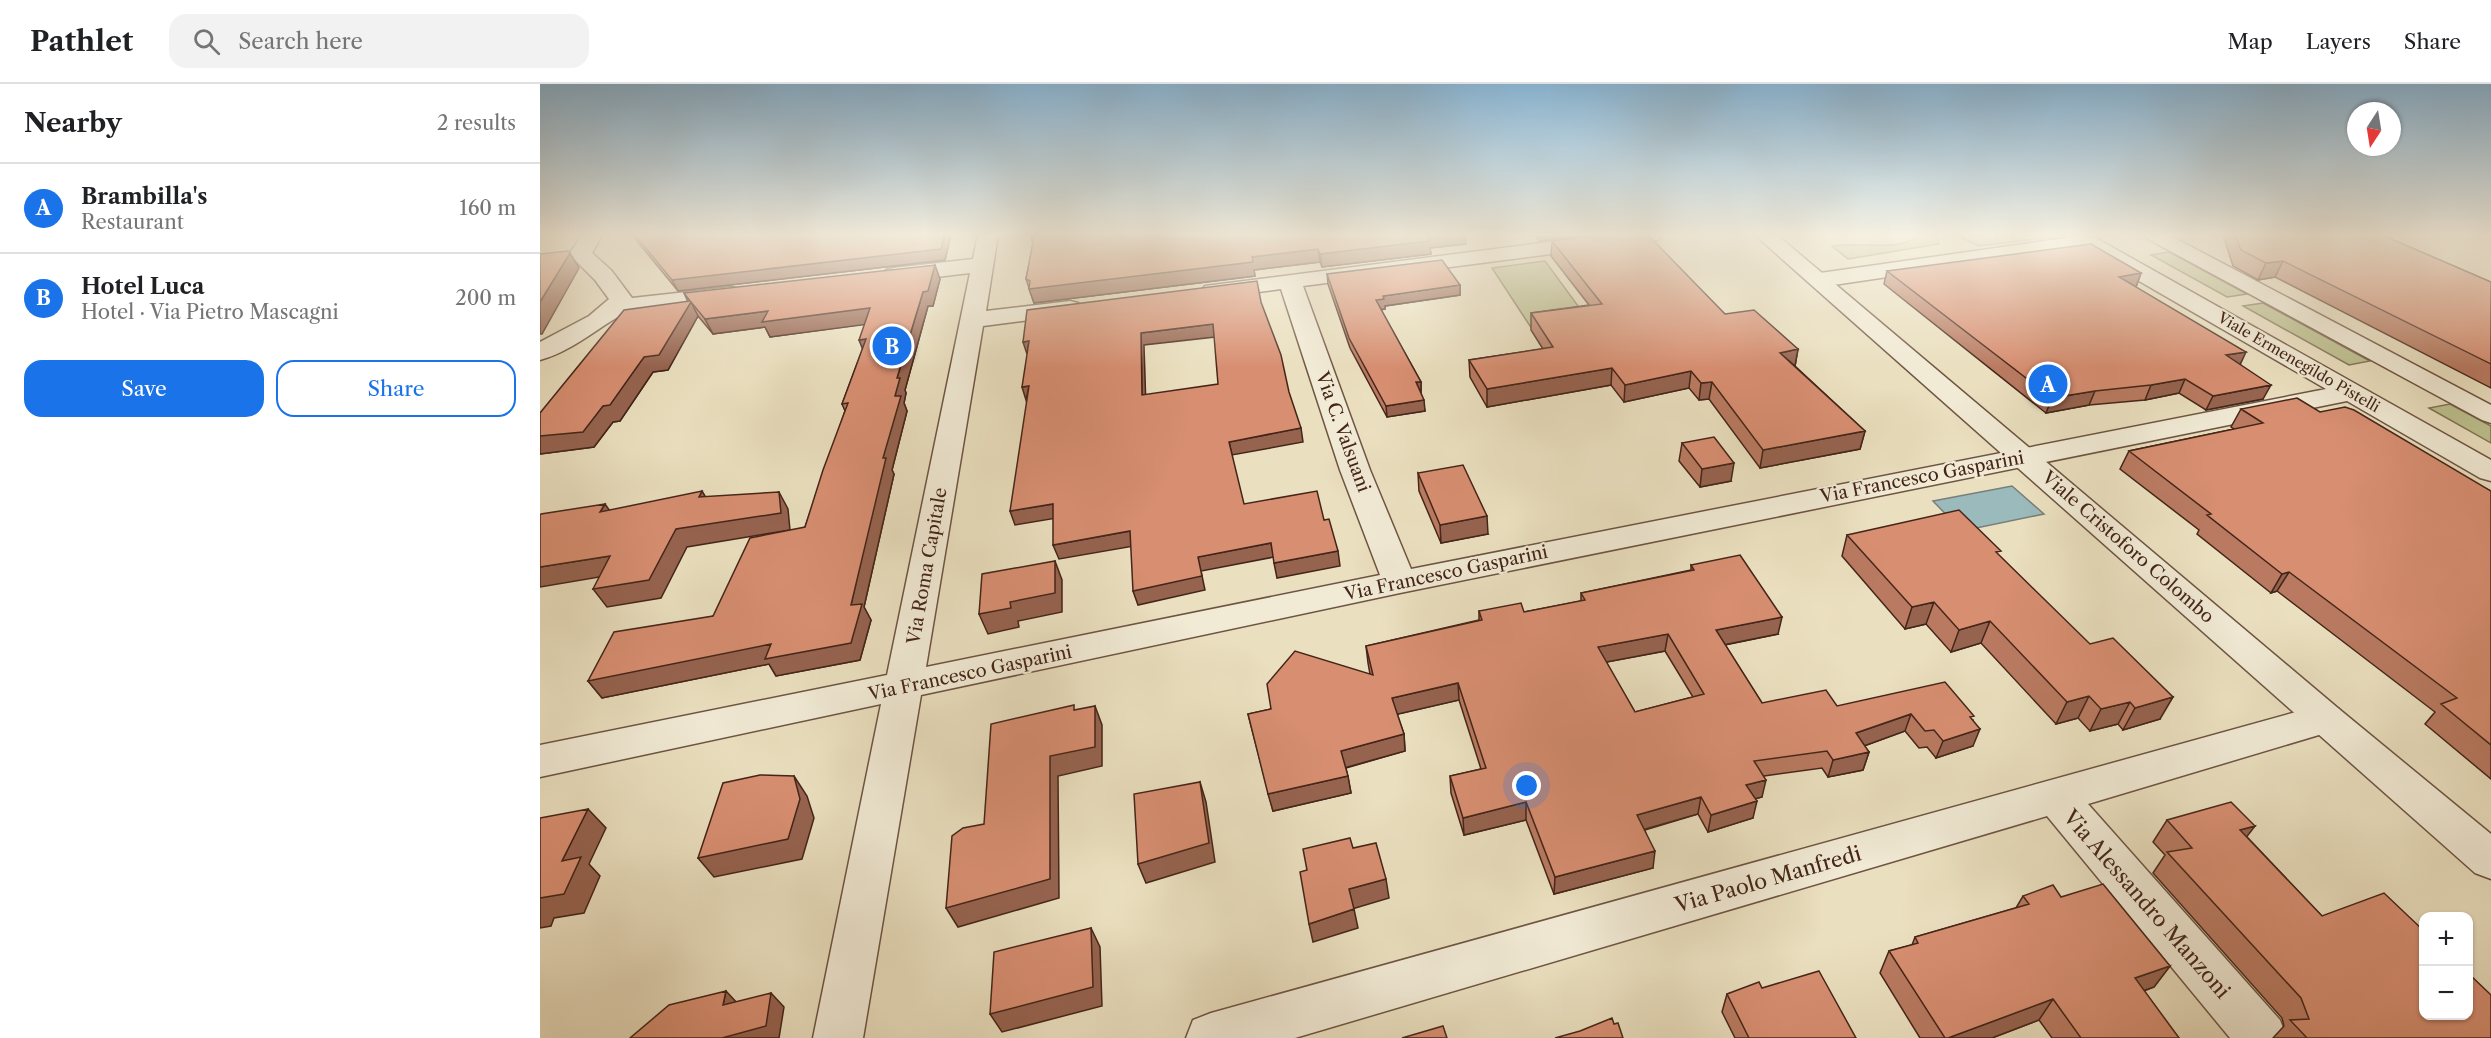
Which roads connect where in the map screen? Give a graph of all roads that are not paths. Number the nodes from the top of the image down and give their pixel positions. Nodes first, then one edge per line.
1 (606, 280) edge
2 (979, 280) edge
3 (1302, 280) edge
4 (1820, 280) joint
5 (1823, 280) edge
6 (2154, 280) edge
7 (2238, 280) edge
8 (1290, 281) junction
9 (758, 291) edge
10 (1196, 293) edge
11 (1089, 306) edge
12 (617, 307) junction
13 (971, 320) junction
14 (540, 352) edge
15 (2353, 392) junction
16 (2491, 415) edge
17 (2026, 457) junction
18 (2491, 472) edge
19 (1400, 582) junction
20 (905, 686) junction
21 (2325, 719) junction
22 (540, 761) edge
23 (2056, 797) junction
24 (2491, 860) edge
25 (838, 1038) edge
26 (1210, 1038) edge
27 (2262, 1038) edge

1 - 12 street
2 - 13 street, Via Roma Capitale
3 - 8 street
4 - 5 street
4 - 17 street, Viale Cristoforo Colombo
6 - 15 street, Viale Ermenegildo Pistelli
7 - 16 street
8 - 10 street
8 - 19 street, Via C. Valsuani
9 - 12 street
11 - 13 street
12 - 14 street
13 - 20 street, Via Roma Capitale
15 - 17 street, Via Francesco Gasparini
15 - 18 street, Viale Ermenegildo Pistelli
17 - 19 street, Via Francesco Gasparini
17 - 21 street, Viale Cristoforo Colombo
19 - 20 street, Via Francesco Gasparini
20 - 22 street, Via Francesco Gasparini
20 - 25 street, Via Roma Capitale
21 - 23 street, Via Paolo Manfredi
21 - 24 street, Viale Cristoforo Colombo
23 - 26 street, Via Paolo Manfredi
23 - 27 street, Via Alessandro Manzoni

